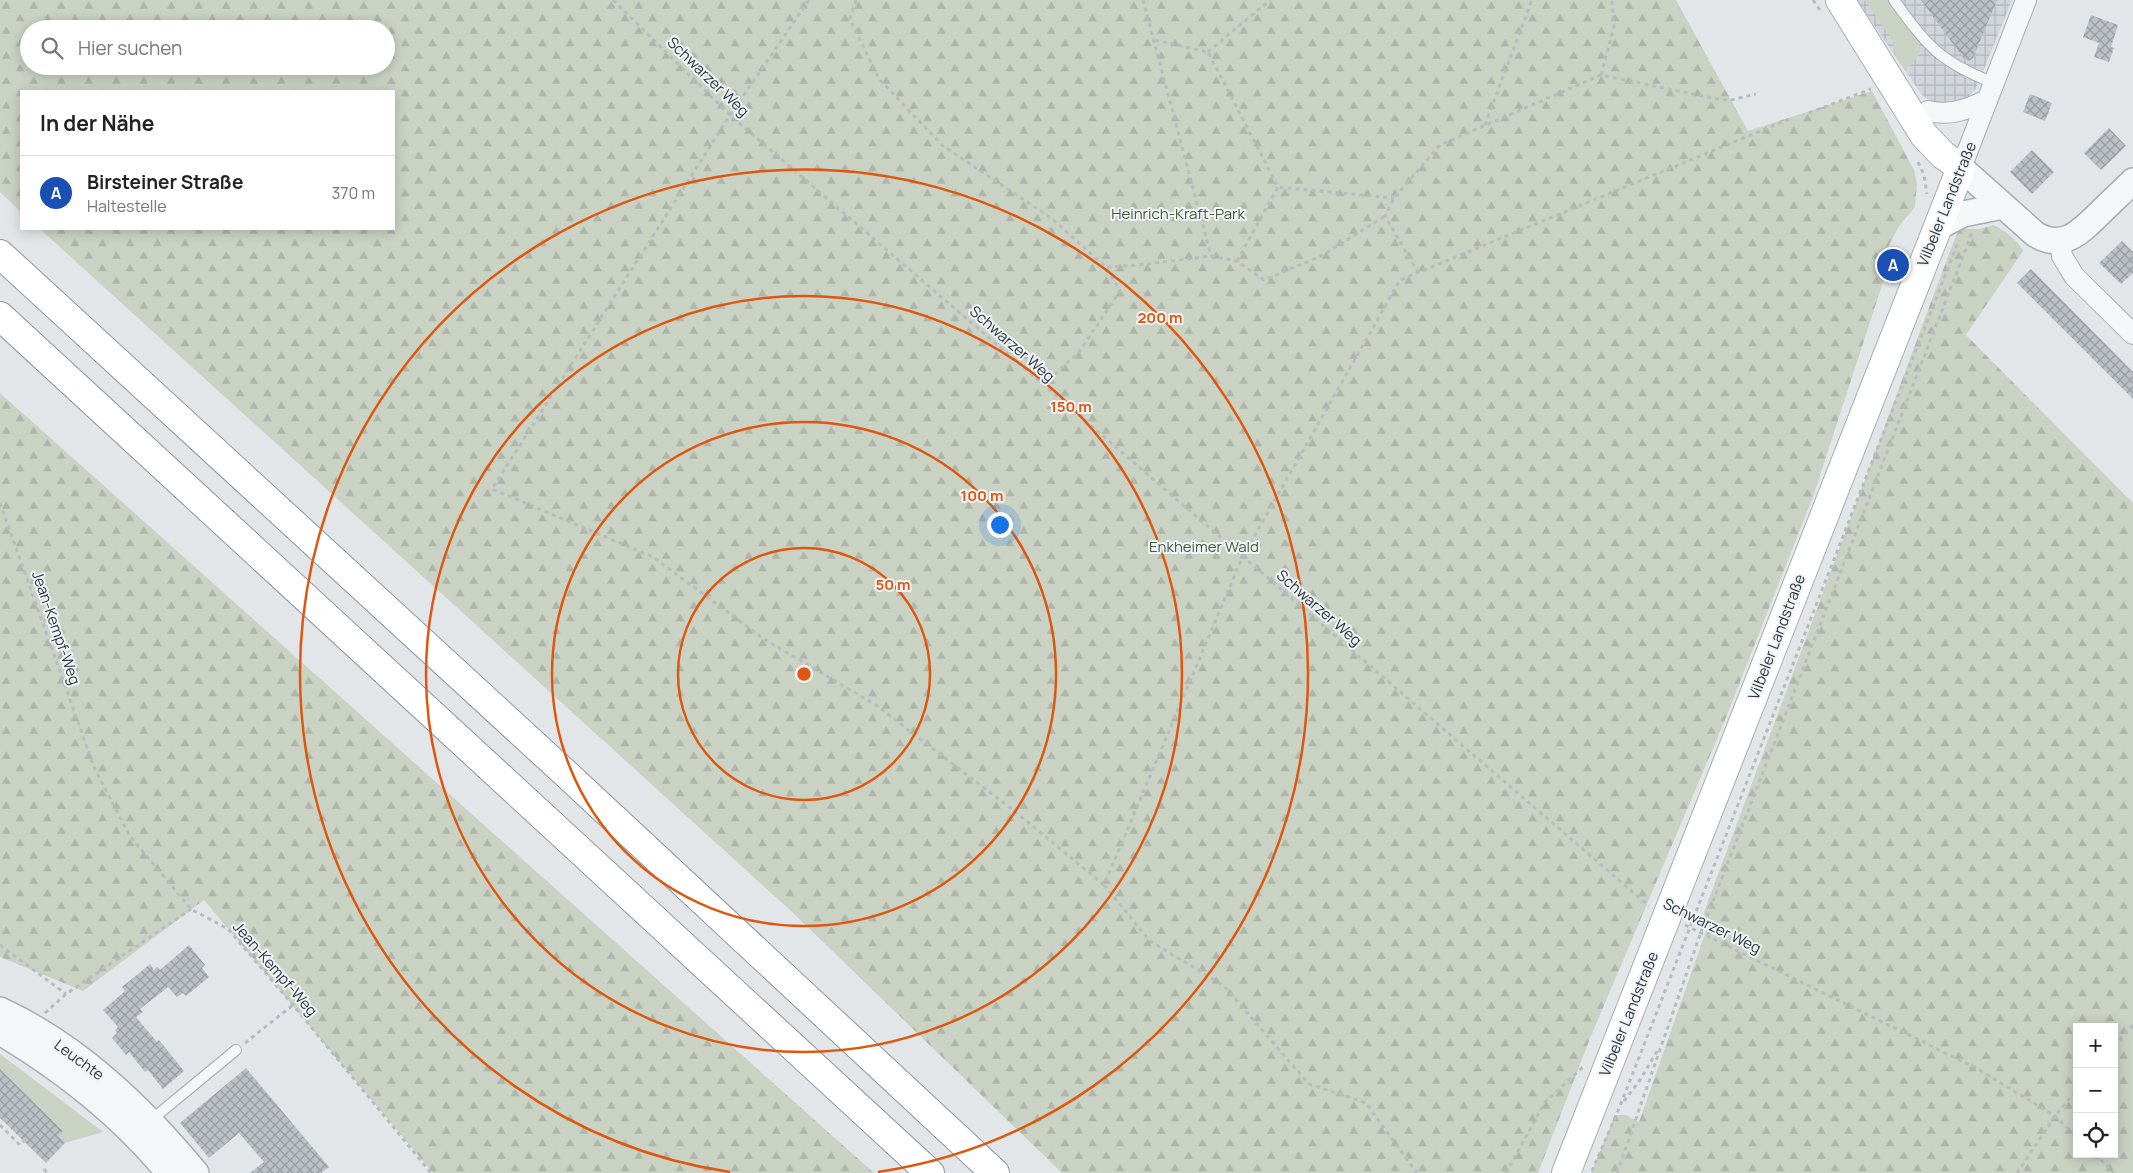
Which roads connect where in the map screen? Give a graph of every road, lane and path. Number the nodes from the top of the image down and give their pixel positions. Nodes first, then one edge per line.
1 (612, 0) edge
2 (809, 0) edge
3 (856, 0) edge
4 (1143, 0) edge
5 (1270, 0) edge
6 (1532, 0) edge
7 (1612, 0) edge
8 (1840, 0) edge
9 (1894, 0) edge
10 (2026, 0) edge
11 (1155, 40) junction
12 (1208, 52) junction
13 (1601, 75) junction
14 (1872, 88) dead end
15 (1990, 92) junction
16 (1756, 94) dead end
17 (1808, 113) dead end
18 (730, 115) junction
19 (1792, 118) dead end
20 (1926, 123) junction
21 (1484, 126) junction
22 (1919, 163) dead end
23 (1961, 168) junction
24 (2133, 181) edge
25 (1278, 187) junction
26 (1926, 194) dead end
27 (1394, 198) junction
28 (2003, 206) junction
29 (1970, 211) junction
30 (1385, 216) junction
31 (1938, 227) junction
32 (2060, 241) junction
33 (0, 254) edge
34 (1211, 256) junction
35 (1238, 262) junction
36 (1106, 268) junction
37 (1418, 273) junction
38 (0, 316) edge
39 (2133, 334) edge
40 (1043, 385) junction
41 (0, 503) edge
42 (1242, 558) junction
43 (1104, 885) junction
44 (191, 909) junction
45 (1679, 922) junction
46 (1701, 932) junction
47 (0, 945) edge
48 (66, 994) junction
49 (293, 1005) junction
50 (0, 1010) edge
51 (2133, 1025) edge
52 (31, 1026) junction
53 (0, 1032) edge
54 (1663, 1040) junction
55 (2118, 1042) edge
56 (236, 1050) joint
57 (1590, 1061) dead end
58 (2073, 1095) edge
59 (1620, 1106) junction
60 (2055, 1116) junction
61 (0, 1125) edge
62 (142, 1128) junction
63 (2073, 1133) edge
64 (24, 1141) dead end
65 (2099, 1158) edge
66 (169, 1173) edge
67 (196, 1173) edge
68 (431, 1173) edge
69 (930, 1173) edge
70 (995, 1173) edge
71 (1417, 1173) edge
72 (1506, 1173) edge
73 (1566, 1173) edge
74 (1592, 1173) edge
75 (1617, 1173) edge
76 (2017, 1173) edge
77 (2114, 1173) edge

1 - 18 path, Schwarzer Weg
2 - 18 path
3 - 36 path
4 - 11 path
5 - 12 path
6 - 21 path
7 - 13 path
8 - 20 main road
9 - 15 lane
10 - 15 street, Vilbeler Landstraße
11 - 12 path
11 - 34 path
12 - 25 path
13 - 16 path
13 - 21 path
14 - 17 path
15 - 20 street
15 - 23 street, Vilbeler Landstraße
18 - 40 path, Schwarzer Weg
18 - 43 path
19 - 37 path
20 - 23 main road
20 - 31 main road
21 - 27 path
22 - 26 path
23 - 28 street
23 - 31 main road, Vilbeler Landstraße
24 - 32 street
25 - 27 path
25 - 35 path
27 - 30 path
28 - 29 street
28 - 32 street
29 - 31 street
29 - 45 path
29 - 46 path
30 - 35 path
30 - 37 path
31 - 45 main road, Vilbeler Landstraße
32 - 39 street
33 - 70 main road
34 - 35 path
34 - 36 path
36 - 40 path
37 - 42 path
38 - 69 main road
40 - 42 path, Schwarzer Weg
41 - 44 path, Jean-Kempf-Weg
42 - 43 path
42 - 45 path, Schwarzer Weg
43 - 71 path
44 - 48 path
44 - 49 path, Jean-Kempf-Weg
45 - 46 path, Schwarzer Weg
45 - 59 path
45 - 73 main road, Vilbeler Landstraße
46 - 54 path
46 - 60 path, Schwarzer Weg
47 - 48 path
48 - 52 path
49 - 56 path
49 - 68 path, Jean-Kempf-Weg
50 - 52 street, Leuchte
51 - 55 path
52 - 62 street, Leuchte
53 - 62 street, Leuchte
54 - 59 path
54 - 75 path
56 - 62 lane
57 - 72 path
58 - 60 path
59 - 74 path
60 - 63 path, Schwarzer Weg
60 - 76 path
61 - 64 path
62 - 66 street, Leuchte
62 - 67 street, Leuchte
65 - 77 path

